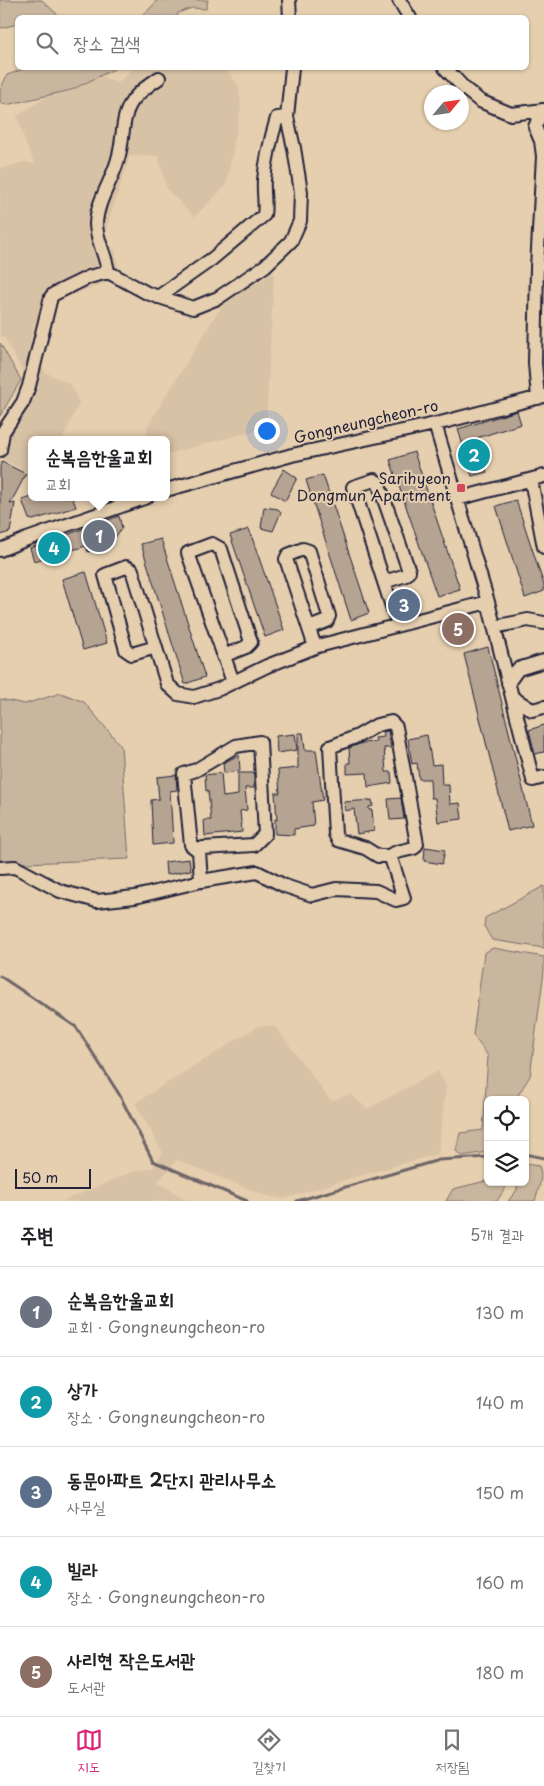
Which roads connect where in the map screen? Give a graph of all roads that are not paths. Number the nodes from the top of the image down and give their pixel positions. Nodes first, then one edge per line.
1 (289, 0) edge
2 (399, 0) edge
3 (290, 15) edge
4 (408, 15) edge
5 (292, 70) edge
6 (447, 70) edge
7 (159, 78) dead end
8 (543, 110) edge
9 (287, 117) junction
10 (108, 272) junction
11 (158, 297) junction
12 (541, 397) edge
13 (435, 424) junction
14 (0, 450) edge
15 (544, 476) edge
16 (531, 480) junction
17 (170, 489) edge
18 (457, 499) junction
19 (135, 501) edge
20 (541, 513) edge
21 (544, 547) edge
22 (0, 550) edge
23 (384, 582) junction
24 (488, 602) junction
25 (544, 622) edge
26 (398, 625) junction
27 (494, 627) junction
28 (309, 628) junction
29 (156, 647) junction
30 (315, 647) junction
31 (223, 656) junction
32 (544, 661) edge
33 (233, 682) junction
34 (508, 683) junction
35 (512, 697) junction
36 (544, 707) edge
37 (544, 776) edge
38 (199, 851) junction
39 (390, 855) junction
40 (0, 868) edge
41 (201, 881) junction

1 - 3 street
2 - 4 street
5 - 9 street
6 - 8 street
7 - 10 street
8 - 12 street
9 - 11 street
9 - 11 street
10 - 11 street
10 - 14 street
12 - 13 street, Gongneungcheon-ro
13 - 17 street, Gongneungcheon-ro
13 - 18 street
15 - 16 street
16 - 18 street
16 - 20 street
18 - 24 street
19 - 22 street
20 - 21 street
23 - 23 street
23 - 26 street
24 - 26 street
24 - 27 street
25 - 27 street
26 - 30 street
27 - 34 street
28 - 28 street
28 - 30 street
29 - 29 street
29 - 33 street
30 - 33 street
31 - 31 street
31 - 33 street
32 - 34 street
34 - 35 street
35 - 36 street
35 - 37 street
38 - 38 street
38 - 41 street
39 - 39 street
39 - 41 street
40 - 41 street

